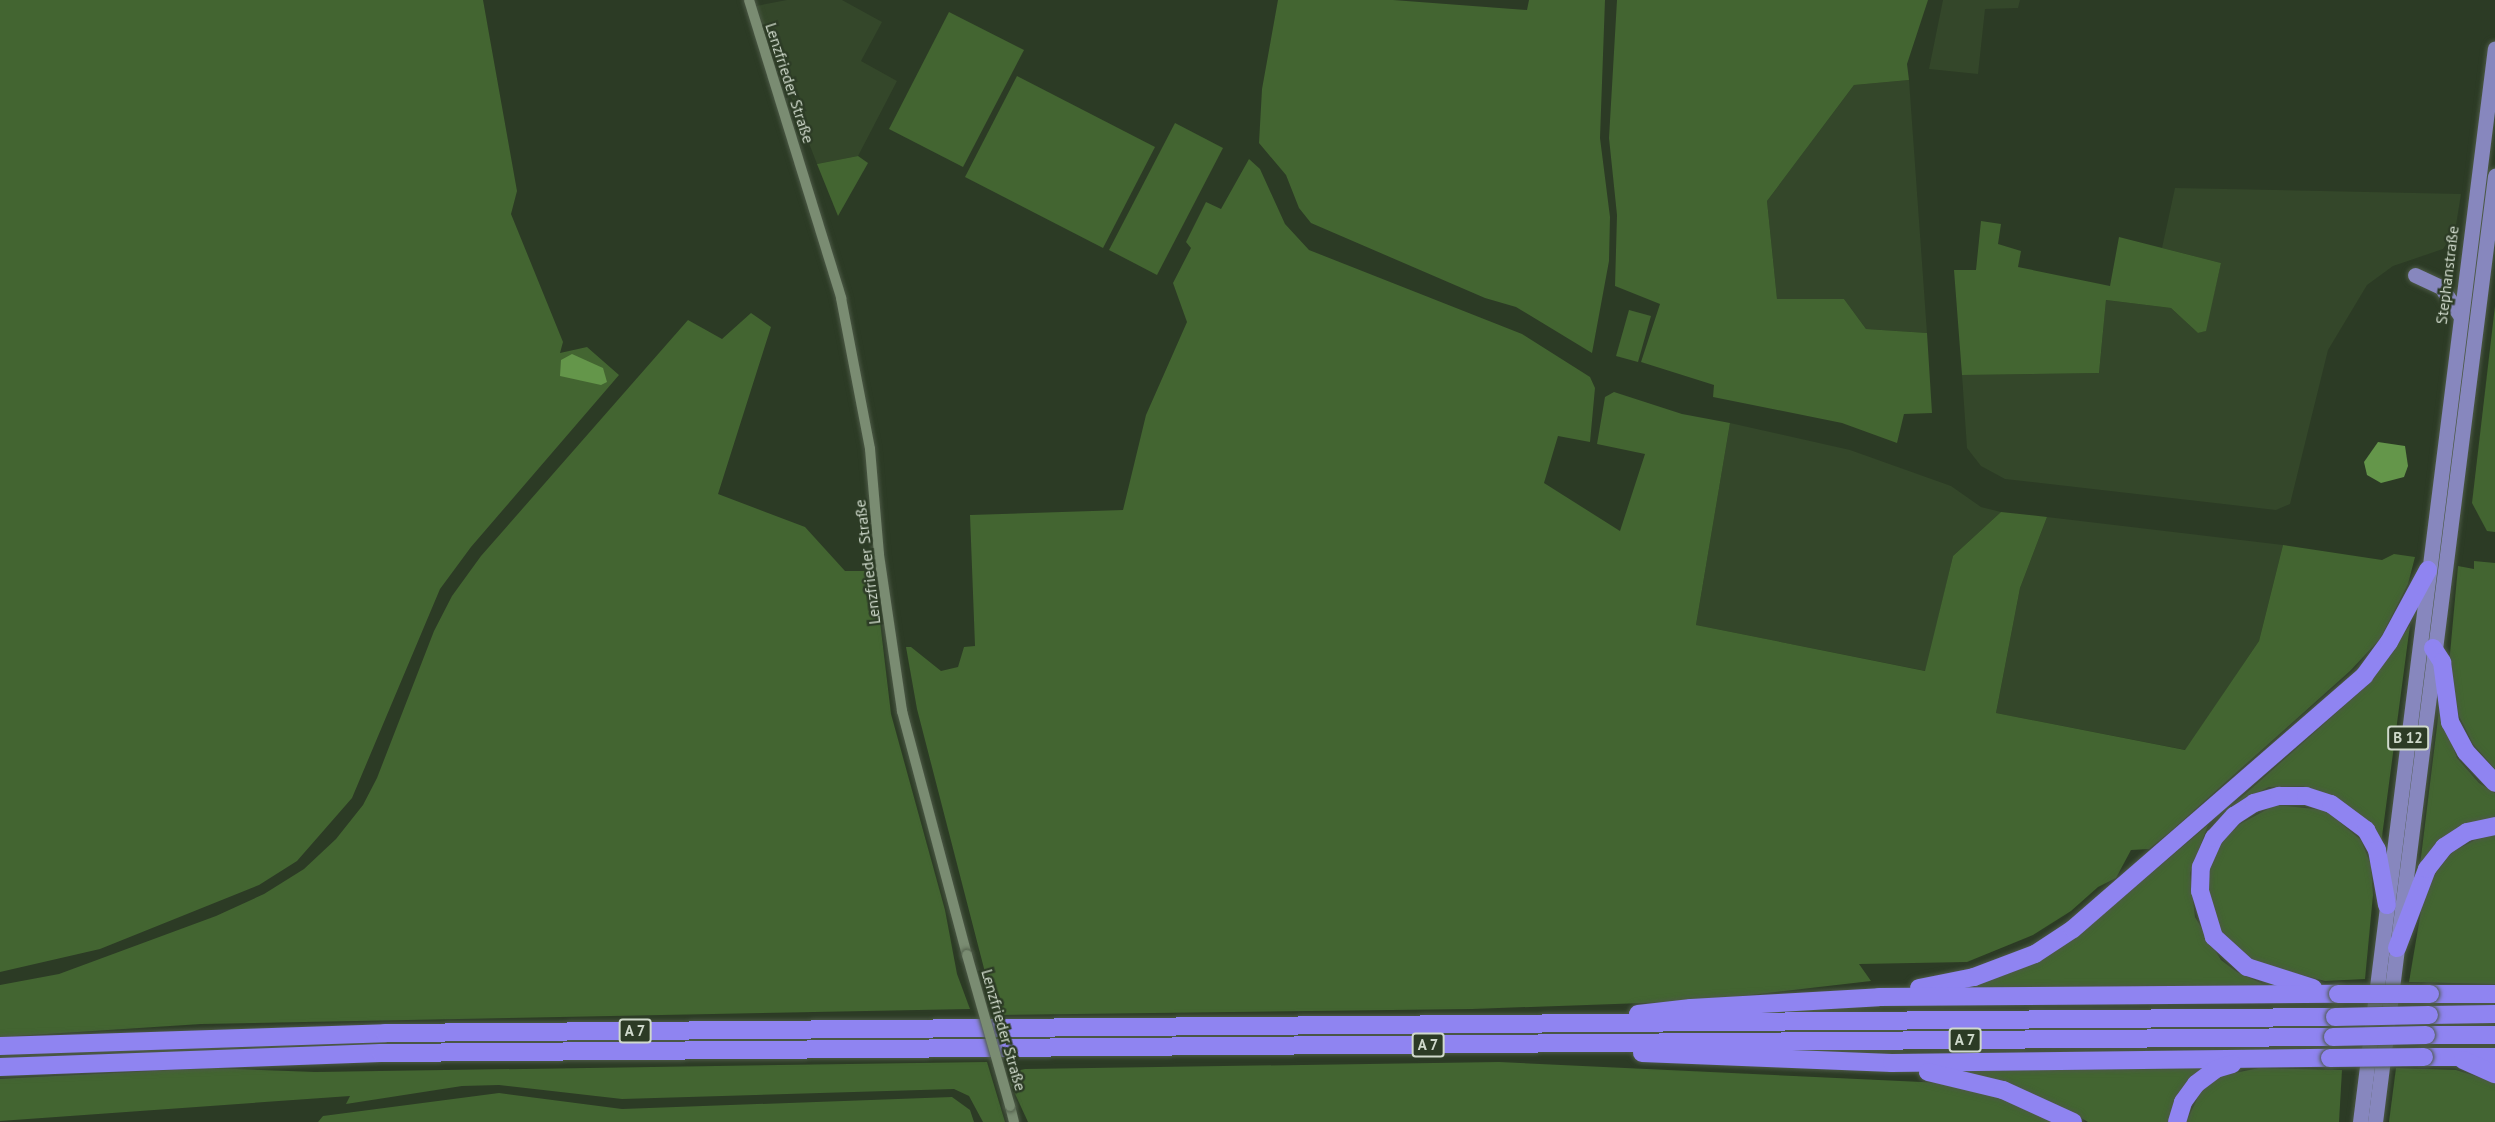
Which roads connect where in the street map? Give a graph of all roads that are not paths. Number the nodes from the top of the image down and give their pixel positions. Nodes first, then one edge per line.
1 (749, 0) edge
2 (2495, 48) edge
3 (2495, 176) edge
4 (2415, 275) dead end
5 (2460, 315) junction
6 (2428, 570) junction
7 (2433, 648) junction
8 (2495, 783) edge
9 (2495, 826) edge
10 (2387, 905) junction
11 (2397, 948) junction
12 (2338, 994) junction
13 (2495, 994) edge
14 (1879, 998) junction
15 (2495, 1014) edge
16 (1616, 1023) junction
17 (2495, 1035) edge
18 (1597, 1043) junction
19 (0, 1046) edge
20 (2456, 1057) junction
21 (2495, 1057) edge
22 (2257, 1059) junction
23 (1892, 1063) junction
24 (0, 1067) edge
25 (2495, 1074) edge
26 (1014, 1122) edge
27 (2073, 1122) edge
28 (2177, 1122) edge
29 (2360, 1122) edge
30 (2375, 1122) edge

1 - 26 street, Lenzfrieder Straße, bridge
2 - 5 main road, Stephanstraße / B 12
3 - 7 main road, B 12
4 - 5 main road
5 - 6 main road, Stephanstraße / B 12
6 - 10 main road, B 12
6 - 14 highway
7 - 8 highway
7 - 11 main road, B 12
9 - 11 highway
10 - 12 highway
10 - 29 main road, B 12
11 - 30 main road, B 12
12 - 13 highway, bridge
12 - 14 highway
14 - 16 highway
15 - 16 highway, A 7, bridge
16 - 19 highway, A 7
17 - 18 highway, A 7, bridge
18 - 23 highway
18 - 24 highway, A 7
20 - 21 highway
20 - 22 highway, bridge
20 - 25 highway
22 - 23 highway
22 - 28 highway
23 - 27 highway

